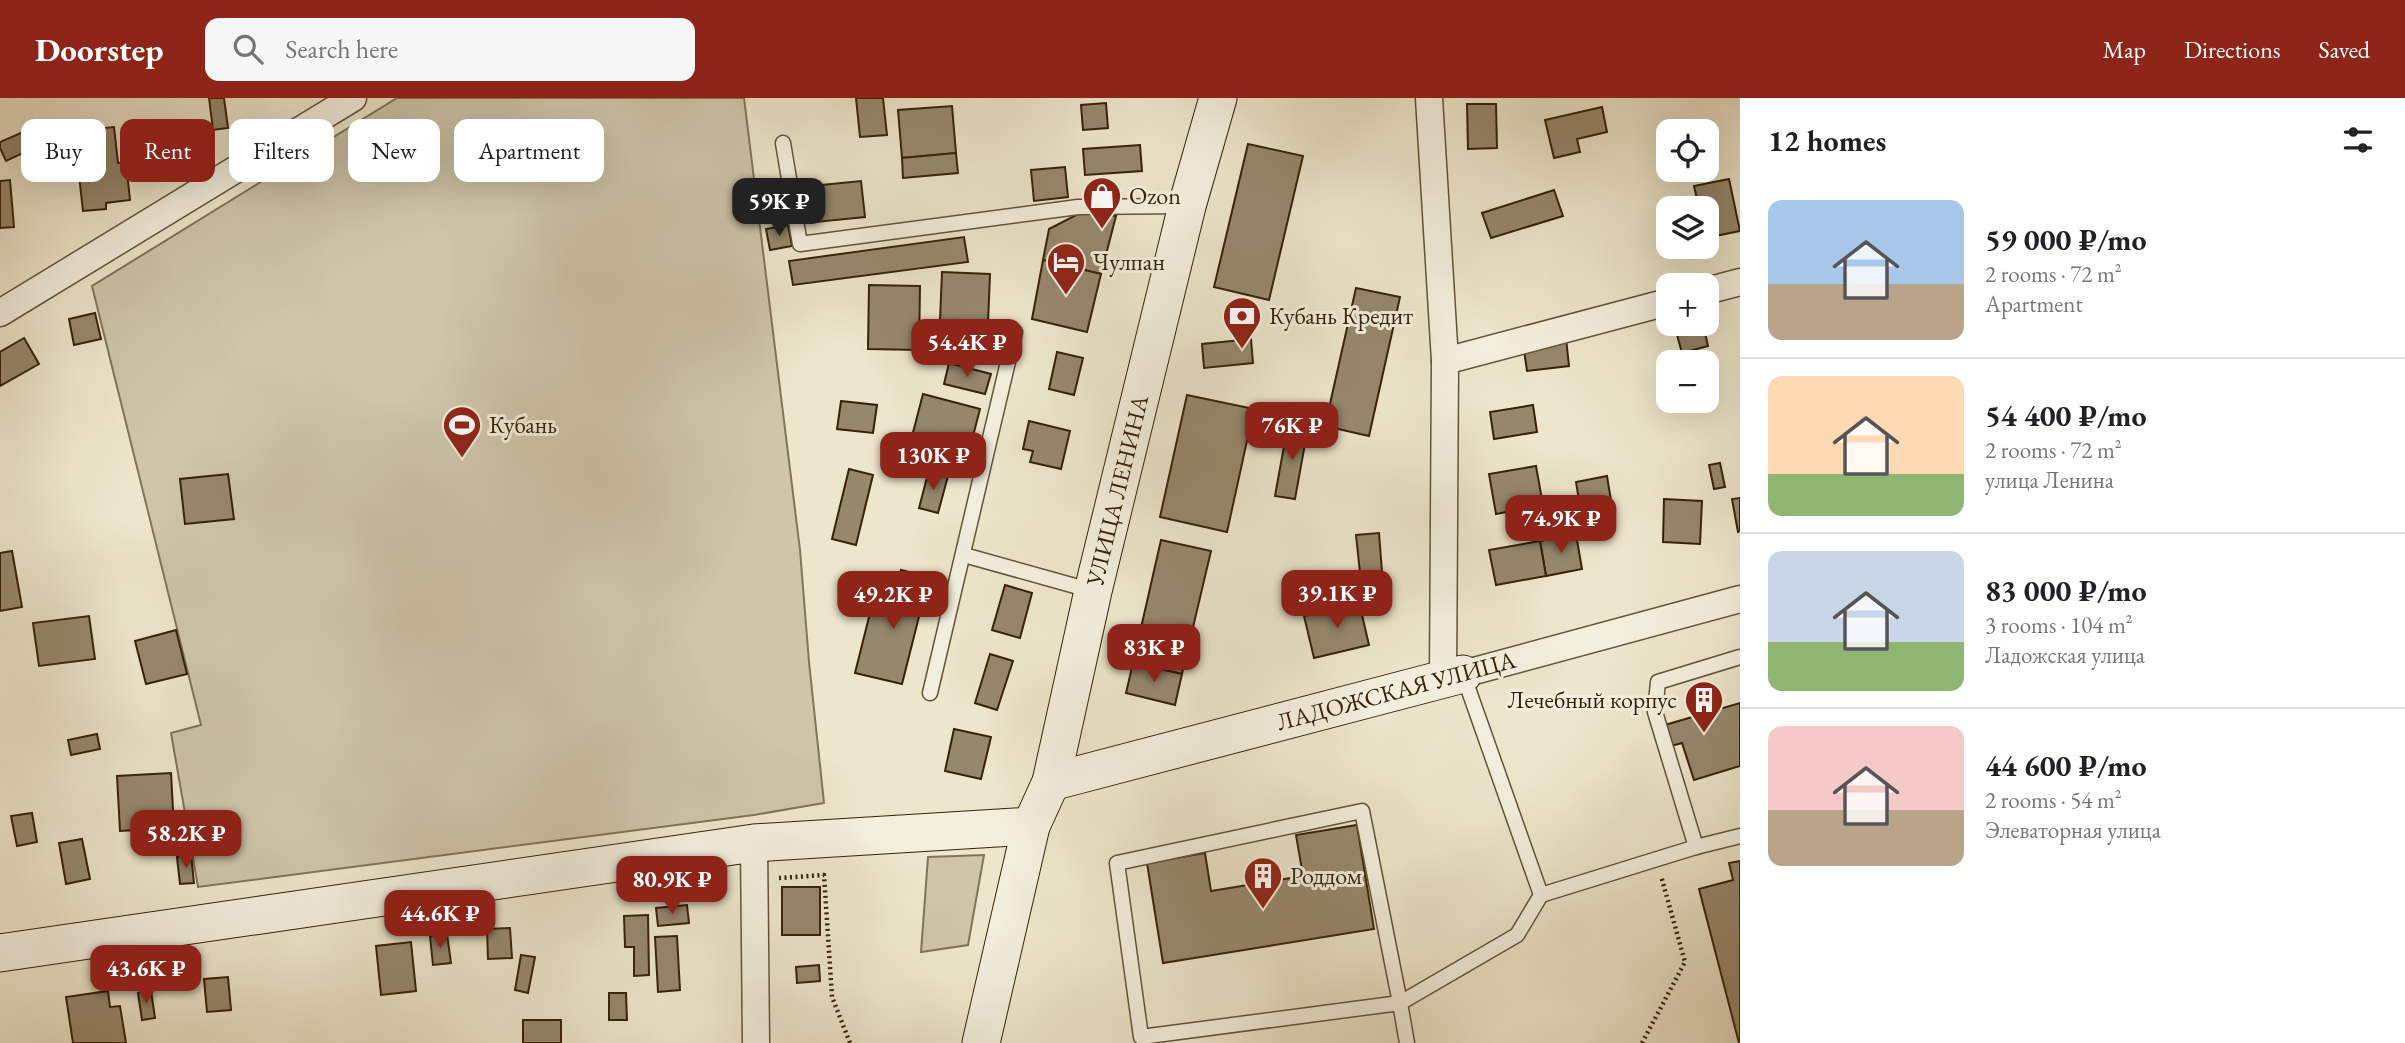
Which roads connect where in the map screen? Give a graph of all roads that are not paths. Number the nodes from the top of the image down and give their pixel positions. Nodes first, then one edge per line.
1 (353, 98) edge
2 (1429, 98) edge
3 (1221, 99) edge
4 (783, 143) dead end
5 (1187, 206) junction
6 (1740, 282) edge
7 (1719, 288) edge
8 (1656, 305) edge
9 (0, 313) edge
10 (1015, 332) dead end
11 (1445, 361) junction
12 (964, 555) junction
13 (1093, 591) junction
14 (1740, 599) edge
15 (1740, 657) edge
16 (1453, 677) junction
17 (930, 693) dead end
18 (1051, 782) junction
19 (1031, 825) junction
20 (1740, 836) edge
21 (754, 843) junction
22 (1696, 847) junction
23 (1541, 895) junction
24 (0, 953) edge
25 (1400, 1003) junction
26 (1141, 1040) edge
27 (756, 1043) edge
28 (981, 1043) edge
29 (1407, 1043) edge

1 - 9 street
2 - 11 street
3 - 5 street, УЛИЦА ЛЕНИНА
4 - 5 lane
5 - 13 street, УЛИЦА ЛЕНИНА
6 - 7 street
8 - 11 street
10 - 12 lane
11 - 16 street
12 - 13 lane
12 - 17 lane
13 - 18 street, УЛИЦА ЛЕНИНА
14 - 16 street, ЛАДОЖСКАЯ УЛИЦА
15 - 22 lane
16 - 18 street, ЛАДОЖСКАЯ УЛИЦА
16 - 23 lane
18 - 19 street, УЛИЦА ЛЕНИНА
19 - 21 street
19 - 28 street, УЛИЦА ЛЕНИНА
20 - 22 lane
21 - 24 street
21 - 27 street
22 - 23 lane
23 - 25 lane
25 - 26 lane
25 - 26 lane
25 - 29 lane

